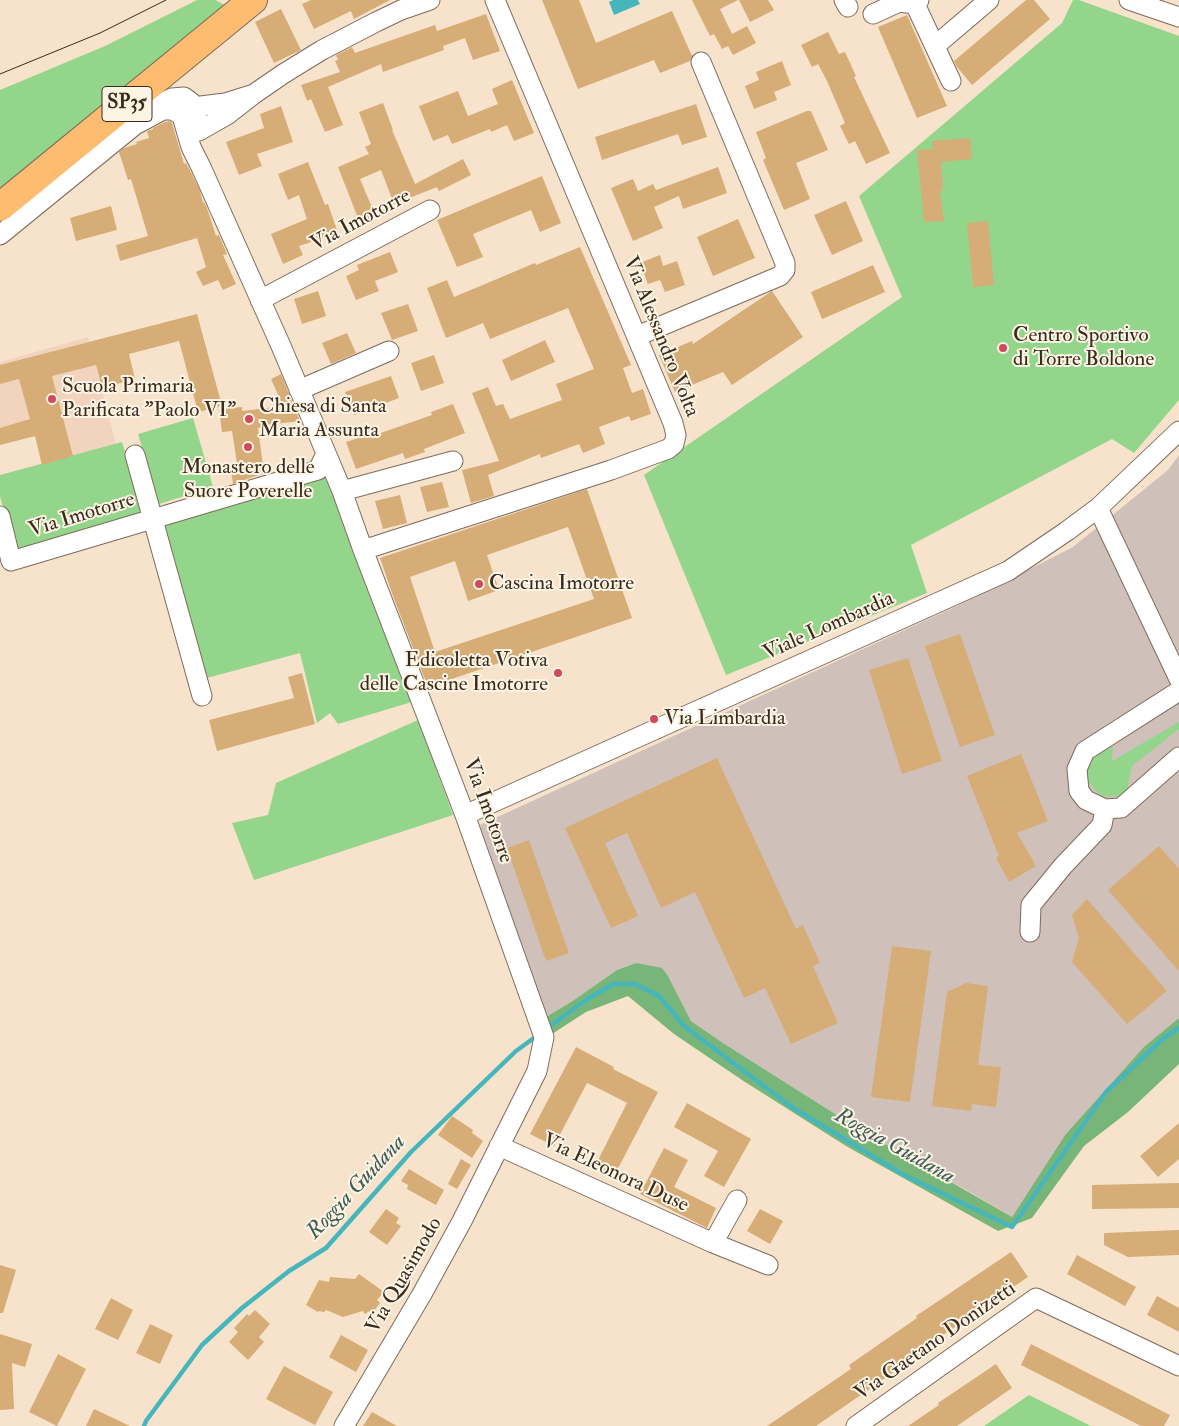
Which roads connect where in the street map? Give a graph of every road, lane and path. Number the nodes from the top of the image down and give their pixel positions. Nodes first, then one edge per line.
1 (253, 0) edge
2 (430, 0) edge
3 (495, 0) edge
4 (989, 0) edge
5 (1129, 0) edge
6 (917, 2) edge
7 (873, 14) dead end
8 (1179, 17) edge
9 (935, 46) junction
10 (701, 62) dead end
11 (951, 81) dead end
12 (254, 94) junction
13 (195, 110) junction
14 (139, 123) junction
15 (193, 130) junction
16 (0, 207) edge
17 (430, 210) dead end
18 (0, 235) edge
19 (260, 300) junction
20 (636, 333) junction
21 (389, 351) dead end
22 (299, 390) junction
23 (1179, 431) edge
24 (326, 454) junction
25 (135, 455) dead end
26 (453, 461) dead end
27 (342, 491) junction
28 (1098, 508) junction
29 (0, 516) edge
30 (154, 518) junction
31 (363, 550) junction
32 (1179, 679) edge
33 (1179, 691) edge
34 (202, 696) dead end
35 (1179, 757) edge
36 (1105, 809) junction
37 (465, 815) junction
38 (1030, 932) dead end
39 (499, 1146) junction
40 (737, 1200) dead end
41 (713, 1243) junction
42 (768, 1266) dead end
43 (1179, 1366) edge
44 (344, 1426) edge
45 (856, 1426) edge

1 - 16 highway, SP35
2 - 12 street
3 - 20 street, Via Alessandro Volta
4 - 9 street
5 - 8 street
6 - 7 street
6 - 9 street
9 - 11 street
10 - 20 street
12 - 13 street
12 - 15 street
13 - 14 street
13 - 15 street
14 - 15 street
14 - 18 street
15 - 19 street, Via Imotorre
17 - 19 street, Via Imotorre
19 - 22 street, Via Imotorre
20 - 31 street, Via Alessandro Volta
21 - 22 street
22 - 24 street, Via Imotorre
23 - 28 street, Viale Lombardia
24 - 27 street, Via Imotorre
24 - 30 street, Via Imotorre
25 - 30 street, Via Imotorre
26 - 27 street
27 - 31 street, Via Imotorre
28 - 32 street
28 - 37 street, Viale Lombardia
29 - 30 street, Via Imotorre
30 - 34 street, Via Imotorre
31 - 37 street, Via Imotorre
33 - 36 street
35 - 36 street
36 - 38 street
37 - 39 street, Via Imotorre
39 - 41 street, Via Eleonora Duse
39 - 44 street, Via Quasimodo
40 - 41 street
41 - 42 street, Via Eleonora Duse
43 - 45 street, Via Gaetano Donizetti

